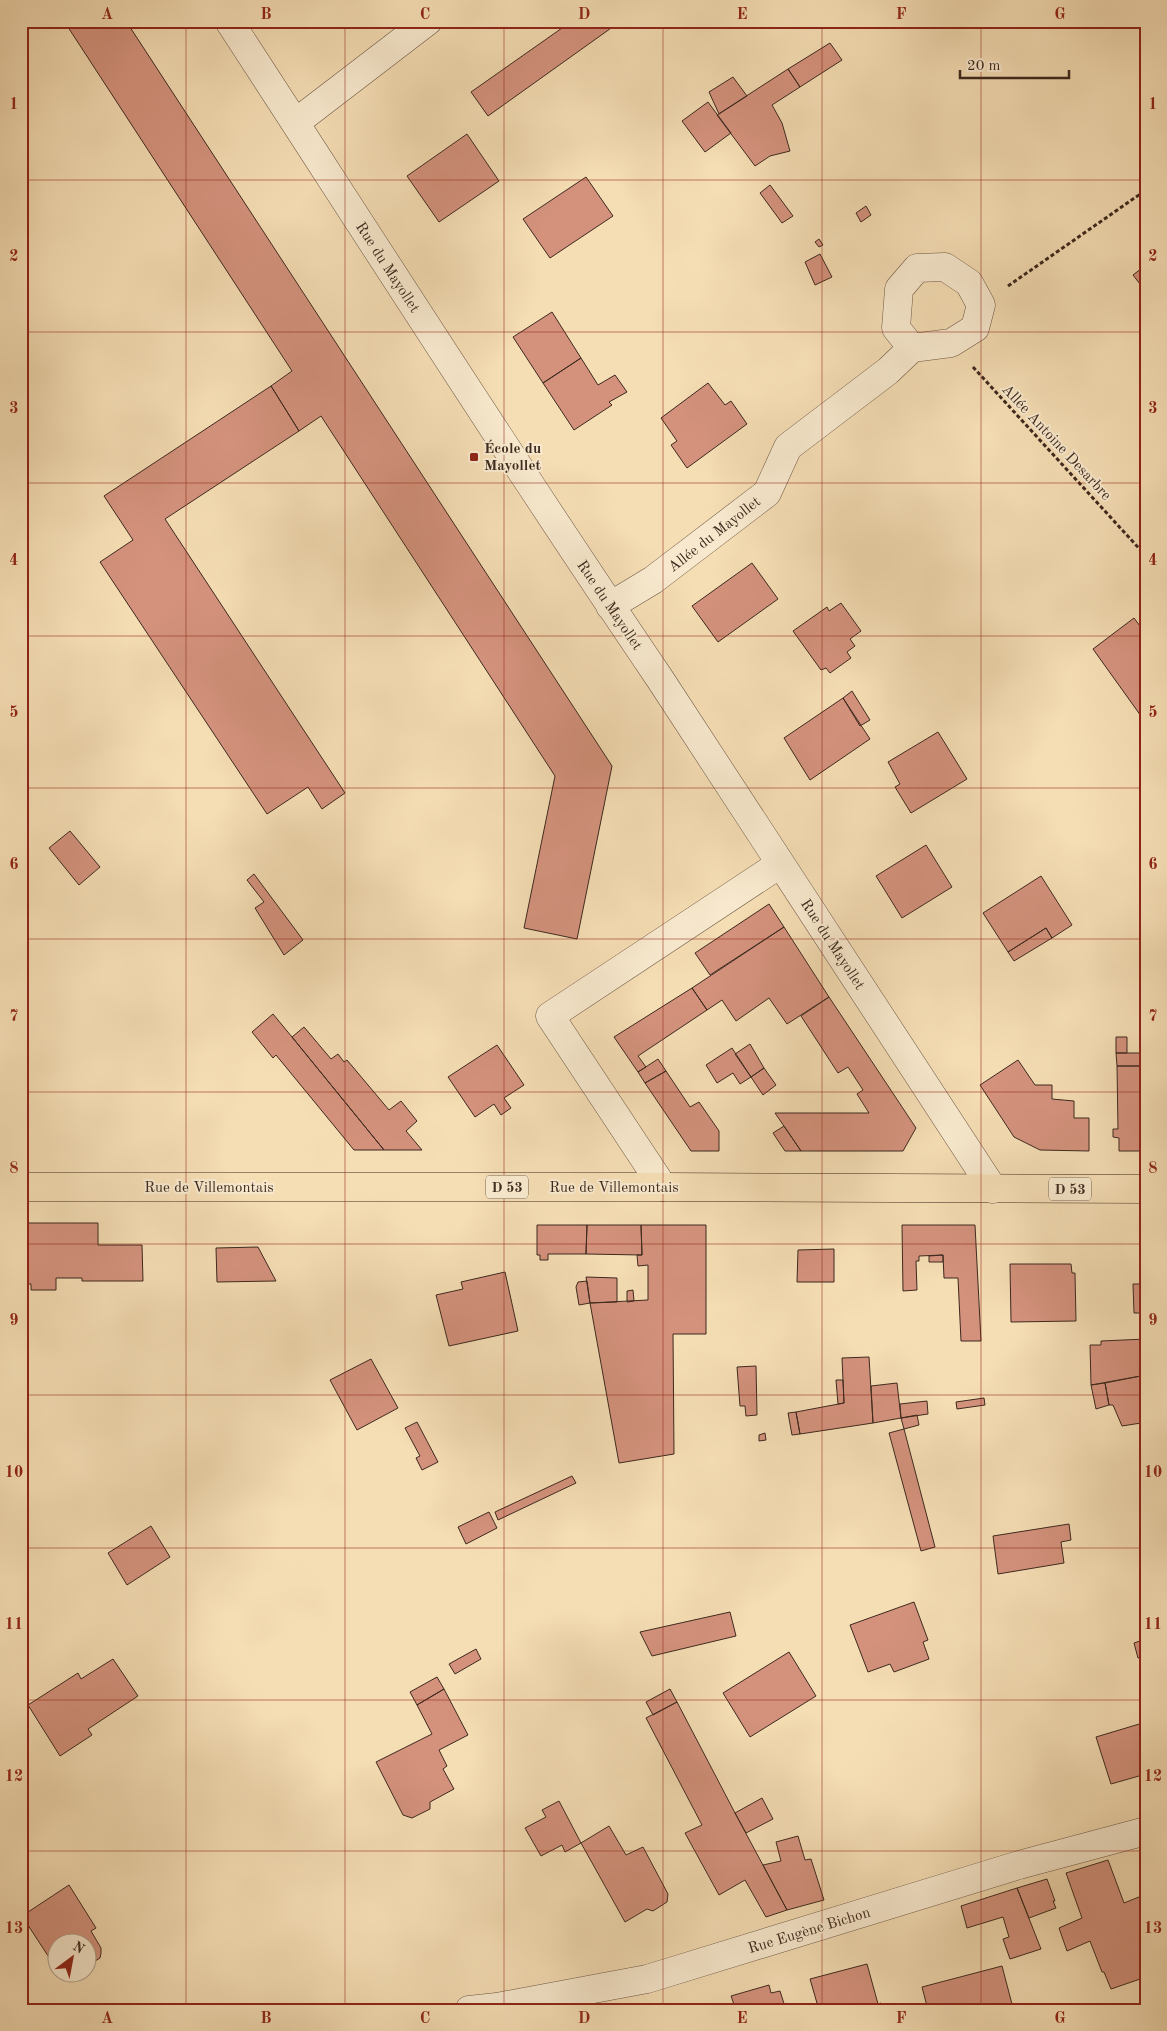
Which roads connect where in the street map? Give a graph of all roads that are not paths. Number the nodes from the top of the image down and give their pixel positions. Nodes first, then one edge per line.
1 (228, 21) edge
2 (428, 21) edge
3 (295, 123) junction
4 (912, 348) junction
5 (610, 606) junction
6 (780, 864) junction
7 (21, 1187) edge
8 (663, 1187) junction
9 (993, 1188) junction
10 (1146, 1190) edge
11 (1146, 1831) edge
12 (469, 2010) edge

1 - 3 street, Rue du Mayollet
2 - 3 street
3 - 5 street, Rue du Mayollet
4 - 4 street
4 - 5 street, Allée du Mayollet
5 - 6 street, Rue du Mayollet
6 - 8 street
6 - 9 street, Rue du Mayollet
7 - 8 main road, Rue de Villemontais / D 53
8 - 9 main road, Rue de Villemontais / D 53
9 - 10 main road, Rue de Villemontais / D 53
11 - 12 street, Rue Eugène Bichon

